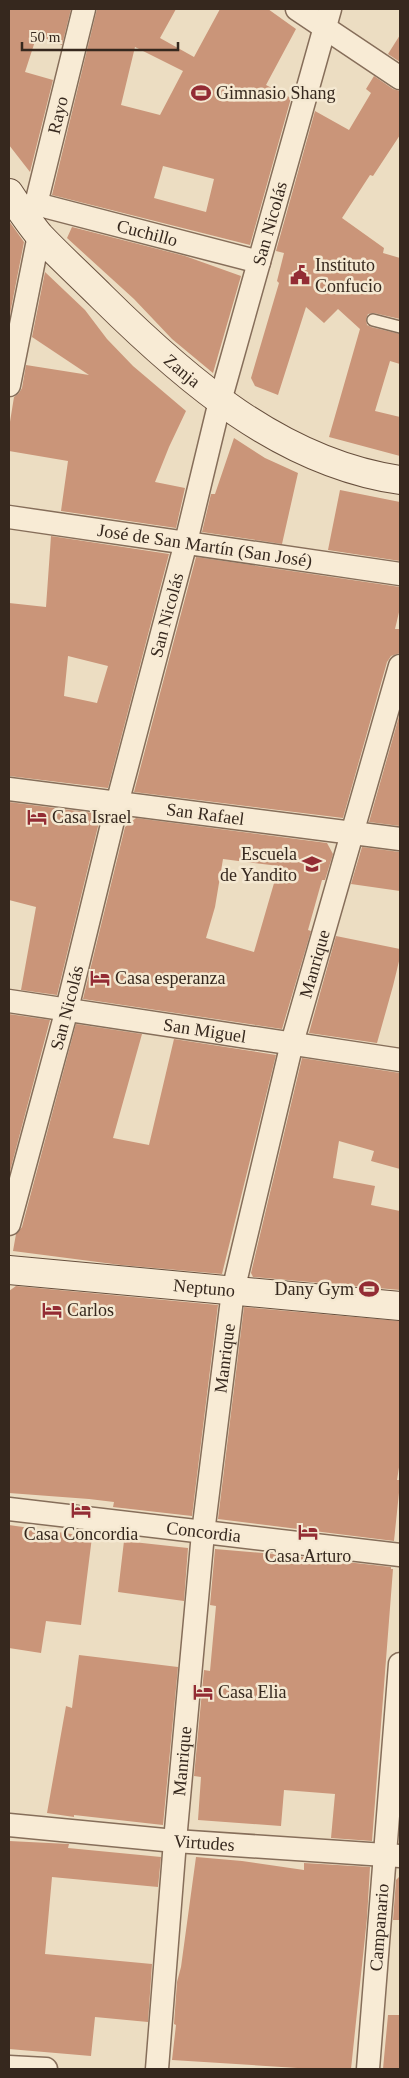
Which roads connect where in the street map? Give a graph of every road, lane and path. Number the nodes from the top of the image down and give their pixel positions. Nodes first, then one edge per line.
1 (84, 9) edge
2 (297, 9) edge
3 (327, 18) edge
4 (400, 78) edge
5 (9, 193) edge
6 (35, 220) junction
7 (259, 262) junction
8 (372, 320) dead end
9 (400, 327) edge
10 (9, 385) edge
11 (220, 401) junction
12 (400, 480) edge
13 (9, 517) edge
14 (186, 542) junction
15 (400, 574) edge
16 (400, 666) edge
17 (9, 789) edge
18 (117, 804) junction
19 (352, 833) junction
20 (400, 839) edge
21 (9, 1002) edge
22 (66, 1009) junction
23 (292, 1043) junction
24 (400, 1060) edge
25 (9, 1224) edge
26 (9, 1270) edge
27 (233, 1291) junction
28 (400, 1306) edge
29 (9, 1509) edge
30 (203, 1533) junction
31 (400, 1555) edge
32 (400, 1664) edge
33 (9, 1825) edge
34 (175, 1841) junction
35 (393, 1856) edge
36 (9, 2066) edge
37 (46, 2069) edge
38 (157, 2069) edge
39 (368, 2069) edge

1 - 6 street, Rayo
2 - 3 street
3 - 4 street
3 - 7 street, San Nicolás
5 - 6 main road, Zanja
6 - 7 street, Cuchillo
6 - 10 street, Rayo
6 - 11 main road, Zanja
7 - 11 street, San Nicolás
8 - 9 lane
11 - 12 main road, Zanja
11 - 14 street, San Nicolás
13 - 14 street, José de San Martín (San José)
14 - 15 street, José de San Martín (San José)
14 - 18 street, San Nicolás
16 - 19 street, Manrique
17 - 18 street, San Rafael
18 - 19 street, San Rafael
18 - 22 street, San Nicolás
19 - 20 street, San Rafael
19 - 23 street, Manrique
21 - 22 street, San Miguel
22 - 23 street, San Miguel
22 - 25 street, San Nicolás
23 - 24 street, San Miguel
23 - 27 street, Manrique
26 - 27 main road, Neptuno
27 - 28 main road, Neptuno
27 - 30 street, Manrique
29 - 30 street, Concordia
30 - 31 street, Concordia
30 - 34 street, Manrique
32 - 35 street, Campanario
33 - 34 street, Virtudes
34 - 35 street, Virtudes
34 - 38 street, Manrique
35 - 39 street, Campanario
36 - 37 street

